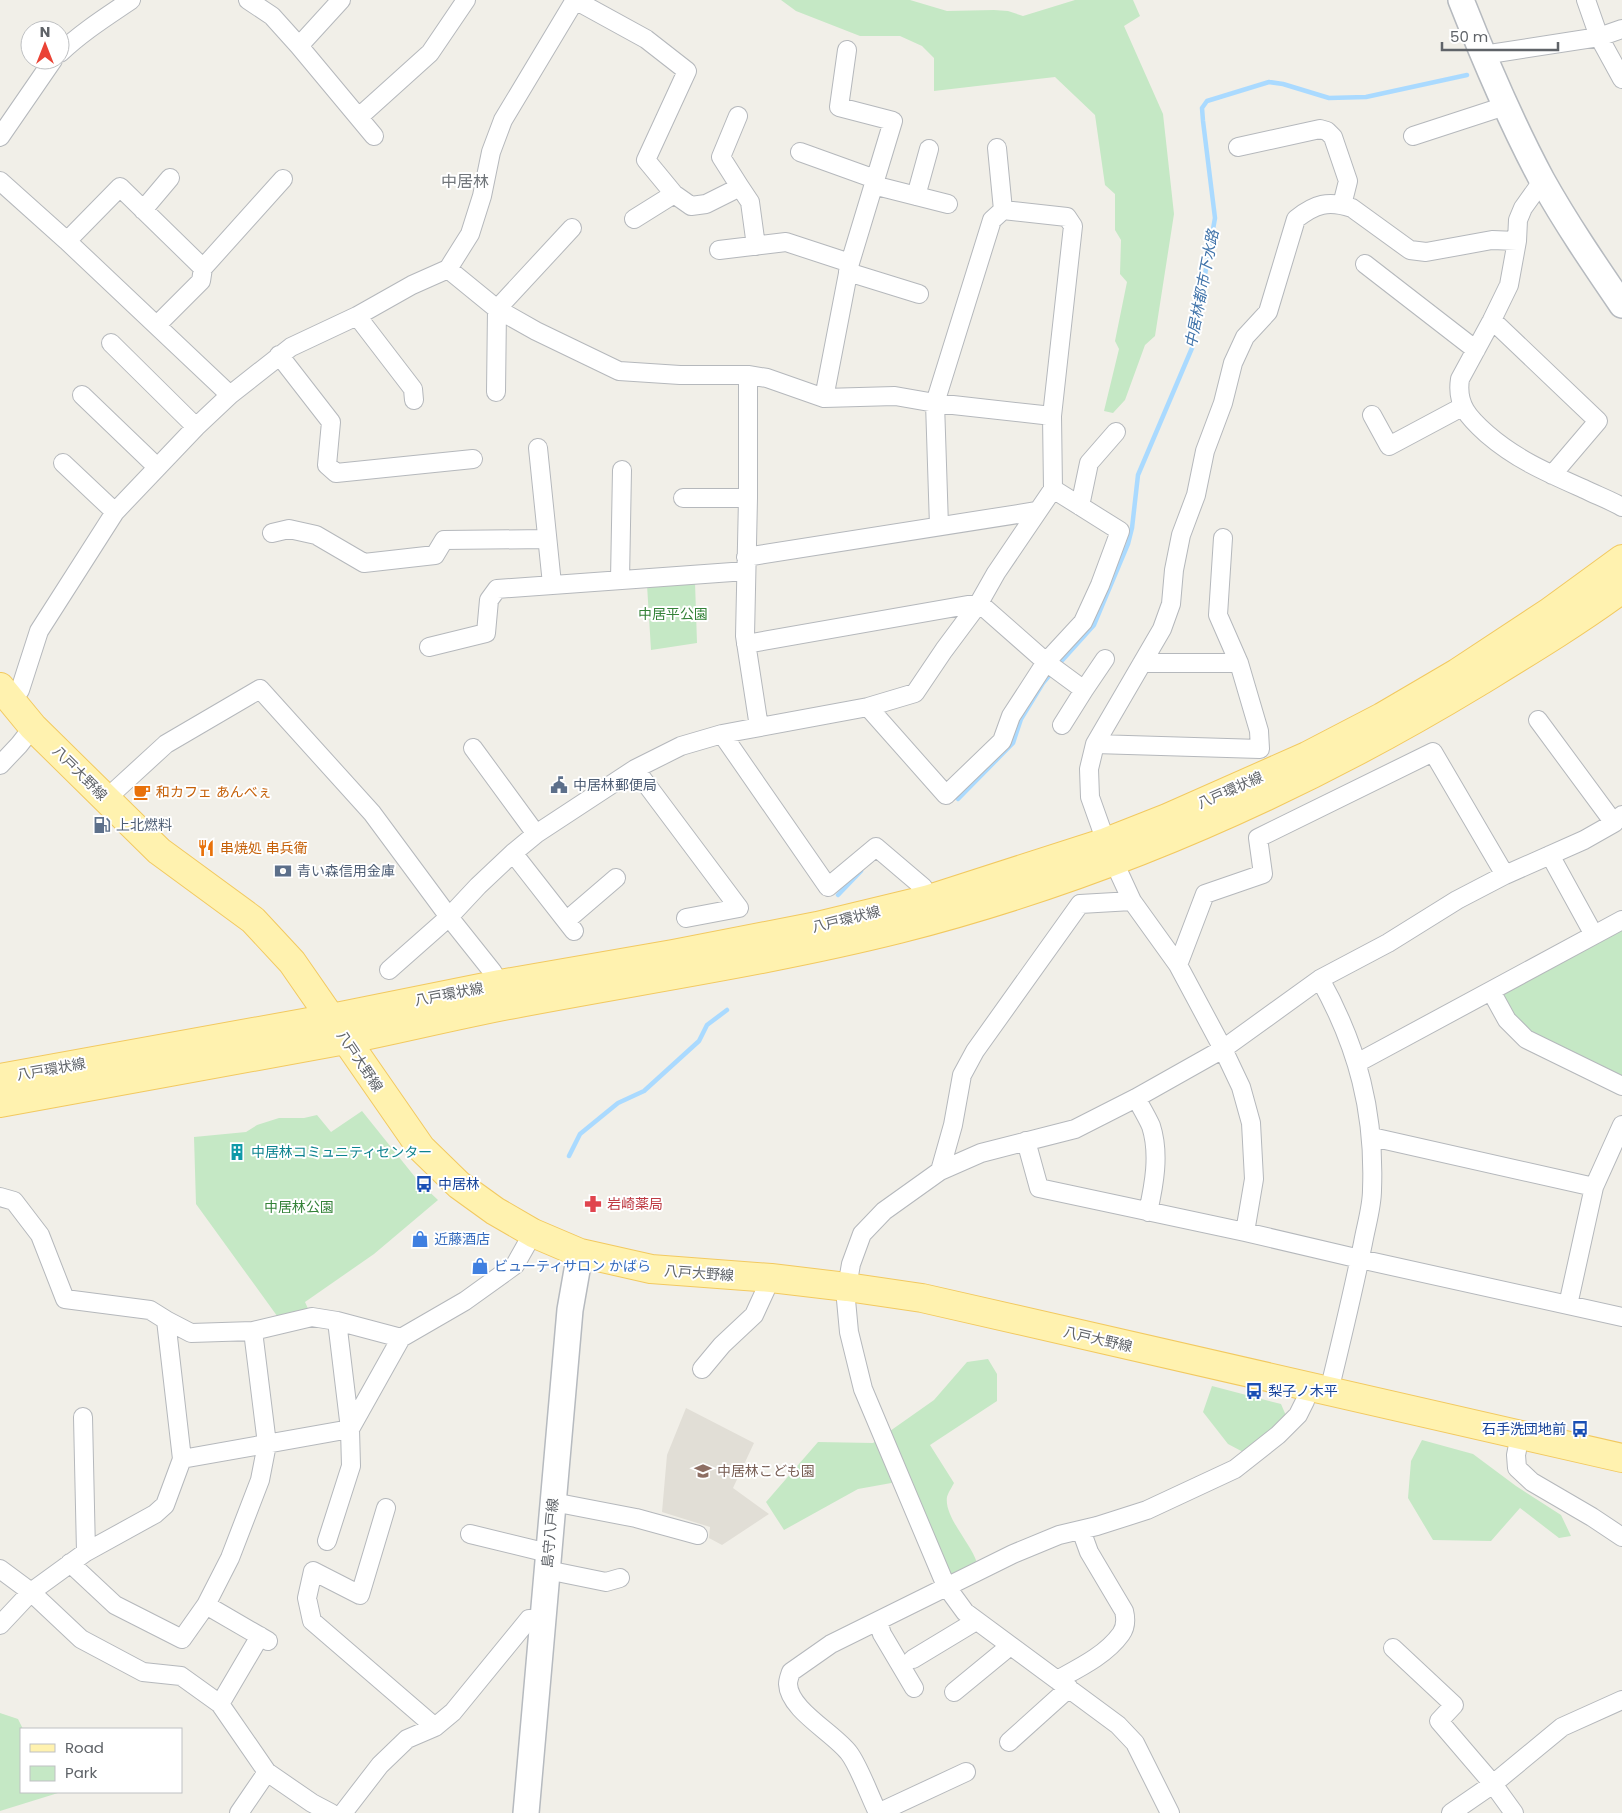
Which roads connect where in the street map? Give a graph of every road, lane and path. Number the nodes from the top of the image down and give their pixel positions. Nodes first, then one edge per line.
1 (131, 0) edge
2 (248, 0) edge
3 (341, 0) edge
4 (466, 0) edge
5 (575, 0) edge
6 (1461, 0) edge
7 (1586, 0) edge
8 (1622, 29) edge
9 (1599, 36) junction
10 (70, 44) edge
11 (300, 46) junction
12 (846, 50) dead end
13 (1482, 56) junction
14 (46, 70) edge
15 (1622, 80) edge
16 (1506, 106) junction
17 (738, 116) dead end
18 (359, 117) junction
19 (374, 136) dead end
20 (1413, 136) dead end
21 (0, 137) edge
22 (1238, 147) dead end
23 (997, 148) dead end
24 (929, 149) dead end
25 (800, 152) dead end
26 (170, 178) dead end
27 (283, 179) dead end
28 (1542, 180) junction
29 (0, 181) edge
30 (874, 182) junction
31 (740, 188) junction
32 (674, 194) junction
33 (916, 196) junction
34 (948, 204) dead end
35 (1342, 205) junction
36 (143, 210) junction
37 (1003, 210) junction
38 (634, 219) dead end
39 (572, 228) dead end
40 (67, 241) junction
41 (1517, 241) junction
42 (756, 246) junction
43 (719, 250) dead end
44 (1365, 264) dead end
45 (203, 268) junction
46 (849, 268) junction
47 (448, 269) junction
48 (919, 294) dead end
49 (1622, 305) edge
50 (497, 309) junction
51 (357, 316) junction
52 (1492, 320) junction
53 (157, 325) junction
54 (111, 343) dead end
55 (1476, 350) junction
56 (279, 355) junction
57 (748, 376) junction
58 (496, 392) dead end
59 (82, 396) dead end
60 (230, 396) junction
61 (824, 398) junction
62 (414, 400) dead end
63 (935, 404) junction
64 (1462, 407) junction
65 (1372, 415) dead end
66 (1052, 416) junction
67 (196, 427) junction
68 (1116, 432) dead end
69 (538, 448) dead end
70 (473, 460) dead end
71 (63, 463) dead end
72 (156, 467) junction
73 (622, 470) dead end
74 (1552, 475) junction
75 (1053, 488) junction
76 (683, 498) dead end
77 (748, 498) junction
78 (1080, 506) junction
79 (1622, 507) edge
80 (1037, 511) junction
81 (115, 512) junction
82 (939, 526) junction
83 (272, 533) dead end
84 (1223, 538) dead end
85 (547, 539) junction
86 (1622, 559) edge
87 (746, 564) junction
88 (620, 580) junction
89 (552, 584) junction
90 (1622, 589) edge
91 (979, 603) junction
92 (746, 644) junction
93 (429, 647) dead end
94 (1105, 659) dead end
95 (1046, 662) junction
96 (1142, 663) junction
97 (1239, 663) junction
98 (1084, 690) junction
99 (6, 694) edge
100 (868, 707) junction
101 (1538, 720) dead end
102 (1062, 725) dead end
103 (33, 727) junction
104 (759, 727) junction
105 (722, 734) junction
106 (1095, 744) junction
107 (473, 748) dead end
108 (0, 765) edge
109 (635, 769) junction
110 (106, 799) junction
111 (1618, 819) edge
112 (536, 834) junction
113 (1110, 852) junction
114 (513, 853) junction
115 (1550, 856) junction
116 (1505, 875) junction
117 (616, 878) dead end
118 (928, 898) junction
119 (1132, 901) junction
120 (449, 917) junction
121 (686, 918) dead end
122 (1622, 920) edge
123 (1594, 935) junction
124 (1178, 966) junction
125 (389, 970) dead end
126 (1320, 979) junction
127 (500, 984) junction
128 (1491, 991) junction
129 (338, 1029) junction
130 (1223, 1049) junction
131 (1357, 1063) junction
132 (0, 1078) edge
133 (1622, 1086) edge
134 (1136, 1098) junction
135 (0, 1103) edge
136 (1622, 1124) edge
137 (1372, 1137) junction
138 (1026, 1141) junction
139 (940, 1171) junction
140 (1594, 1187) junction
141 (0, 1197) edge
142 (1148, 1212) junction
143 (1245, 1232) junction
144 (533, 1233) junction
145 (580, 1253) junction
146 (1360, 1259) junction
147 (771, 1278) junction
148 (847, 1286) junction
149 (1568, 1305) junction
150 (1622, 1317) edge
151 (166, 1320) junction
152 (337, 1321) junction
153 (252, 1331) junction
154 (401, 1338) junction
155 (702, 1370) dead end
156 (1319, 1389) junction
157 (83, 1417) dead end
158 (350, 1429) junction
159 (1520, 1435) junction
160 (267, 1444) junction
161 (1622, 1458) edge
162 (182, 1459) junction
163 (553, 1502) junction
164 (386, 1508) dead end
165 (1081, 1530) junction
166 (470, 1534) dead end
167 (698, 1535) dead end
168 (1622, 1537) edge
169 (327, 1541) dead end
170 (86, 1552) junction
171 (548, 1561) junction
172 (70, 1564) junction
173 (0, 1569) edge
174 (620, 1578) dead end
175 (946, 1586) junction
176 (31, 1592) junction
177 (206, 1605) junction
178 (543, 1620) junction
179 (976, 1621) junction
180 (878, 1622) junction
181 (0, 1625) edge
182 (1010, 1646) junction
183 (1393, 1648) dead end
184 (913, 1659) dead end
185 (1063, 1684) junction
186 (914, 1688) dead end
187 (954, 1692) dead end
188 (1622, 1700) edge
189 (220, 1704) junction
190 (435, 1727) junction
191 (1009, 1742) dead end
192 (267, 1772) junction
193 (966, 1772) dead end
194 (1493, 1784) junction
195 (239, 1813) edge
196 (331, 1813) edge
197 (343, 1813) edge
198 (526, 1813) edge
199 (878, 1813) edge
200 (1170, 1813) edge
201 (1451, 1813) edge
202 (1514, 1813) edge

1 - 10 street
2 - 11 street
3 - 11 street
4 - 18 street
5 - 32 street
5 - 47 street
6 - 13 main road
7 - 9 street
8 - 9 street
9 - 13 street
9 - 15 street
11 - 18 street
12 - 30 street
13 - 16 main road
14 - 21 street
16 - 20 street
16 - 28 main road
17 - 31 street
18 - 19 street
22 - 35 street
23 - 37 street
24 - 33 street
25 - 30 street
26 - 36 street
27 - 45 street
28 - 41 street
28 - 49 main road
29 - 40 street
30 - 33 street
30 - 46 street
31 - 32 street
31 - 42 street
32 - 38 street
33 - 34 street
35 - 41 street
35 - 96 street
36 - 40 street
36 - 45 street
37 - 63 street
37 - 66 street
39 - 50 street
40 - 53 street
41 - 52 street
42 - 43 street
42 - 46 street
44 - 55 street
45 - 53 street
46 - 48 street
46 - 61 street
47 - 50 street
47 - 51 street
50 - 57 street
50 - 58 street
51 - 56 street
51 - 62 street
52 - 55 street
52 - 74 street
53 - 60 street
54 - 67 street
55 - 64 street
56 - 60 street
56 - 70 street
57 - 61 street
57 - 77 street
59 - 72 street
60 - 67 street
61 - 63 street
63 - 66 street
63 - 82 street
64 - 65 street
64 - 74 street
66 - 75 street
67 - 72 street
68 - 78 street
69 - 85 street
71 - 81 street
72 - 81 street
73 - 88 street
74 - 79 street
75 - 78 street
75 - 80 street
76 - 77 street
77 - 87 street
78 - 95 street
80 - 82 street
80 - 91 street
81 - 99 street
82 - 87 street
83 - 85 street
84 - 97 street
85 - 89 street
86 - 113 main road, 八戸環状線
87 - 88 street
87 - 92 street
88 - 89 street
89 - 93 street
90 - 113 main road, 八戸環状線
91 - 92 street
91 - 95 street
91 - 100 street
92 - 104 street
94 - 98 street
95 - 98 street
95 - 100 street
96 - 97 street
96 - 106 street
97 - 106 street
98 - 102 street
99 - 103 main road, 八戸大野線
100 - 104 street
101 - 111 street
103 - 108 street
103 - 110 main road, 八戸大野線
104 - 105 street
105 - 109 street
105 - 118 street
106 - 113 street
107 - 112 street
109 - 112 street
109 - 121 street
110 - 120 street
110 - 129 main road, 八戸大野線
111 - 115 street
112 - 114 street
113 - 118 main road, 八戸環状線
113 - 119 street
113 - 129 main road, 八戸環状線
114 - 117 street
114 - 120 street
115 - 116 street
115 - 123 street
116 - 124 street
116 - 126 street
118 - 127 main road, 八戸環状線
119 - 124 street
119 - 139 street
120 - 125 street
120 - 127 street
122 - 123 street
123 - 128 street
124 - 130 street
126 - 130 street
126 - 131 street
127 - 129 main road, 八戸環状線
128 - 131 street
128 - 133 street
129 - 132 main road, 八戸環状線
129 - 135 main road, 八戸環状線
129 - 144 main road, 八戸大野線
130 - 134 street
130 - 143 street
131 - 137 street
134 - 138 street
134 - 142 street
136 - 140 street
137 - 140 street
137 - 146 street
138 - 139 street
138 - 142 street
139 - 148 street
140 - 149 street
141 - 151 street
142 - 143 street
143 - 146 street
144 - 145 main road, 八戸大野線
144 - 154 street
145 - 147 main road, 八戸大野線
145 - 163 main road, 島守八戸線
146 - 149 street
146 - 156 street
147 - 148 main road, 八戸大野線
147 - 155 street
148 - 156 main road, 八戸大野線
148 - 175 street
149 - 150 street
151 - 153 street
151 - 162 street
152 - 153 street
152 - 154 street
152 - 158 street
153 - 160 street
154 - 158 street
156 - 159 main road, 八戸大野線
156 - 165 street
157 - 170 street
158 - 160 street
158 - 169 street
159 - 161 main road, 八戸大野線
159 - 168 street
160 - 162 street
160 - 177 street
162 - 170 street
163 - 167 street
163 - 171 main road, 島守八戸線
164 - 190 street
165 - 175 street
165 - 185 street
166 - 171 street
170 - 172 street
171 - 174 street
171 - 178 main road, 島守八戸線
172 - 176 street
172 - 177 street
173 - 176 street
175 - 179 street
175 - 180 street
176 - 181 street
176 - 189 street
177 - 189 street
178 - 190 street
178 - 198 main road, 島守八戸線
179 - 182 street
179 - 184 street
180 - 186 street
180 - 199 street
182 - 185 street
182 - 187 street
183 - 194 street
185 - 191 street
185 - 200 street
188 - 194 street
189 - 192 street
190 - 197 street
192 - 195 street
192 - 196 street
193 - 199 street
194 - 201 street
194 - 202 street

